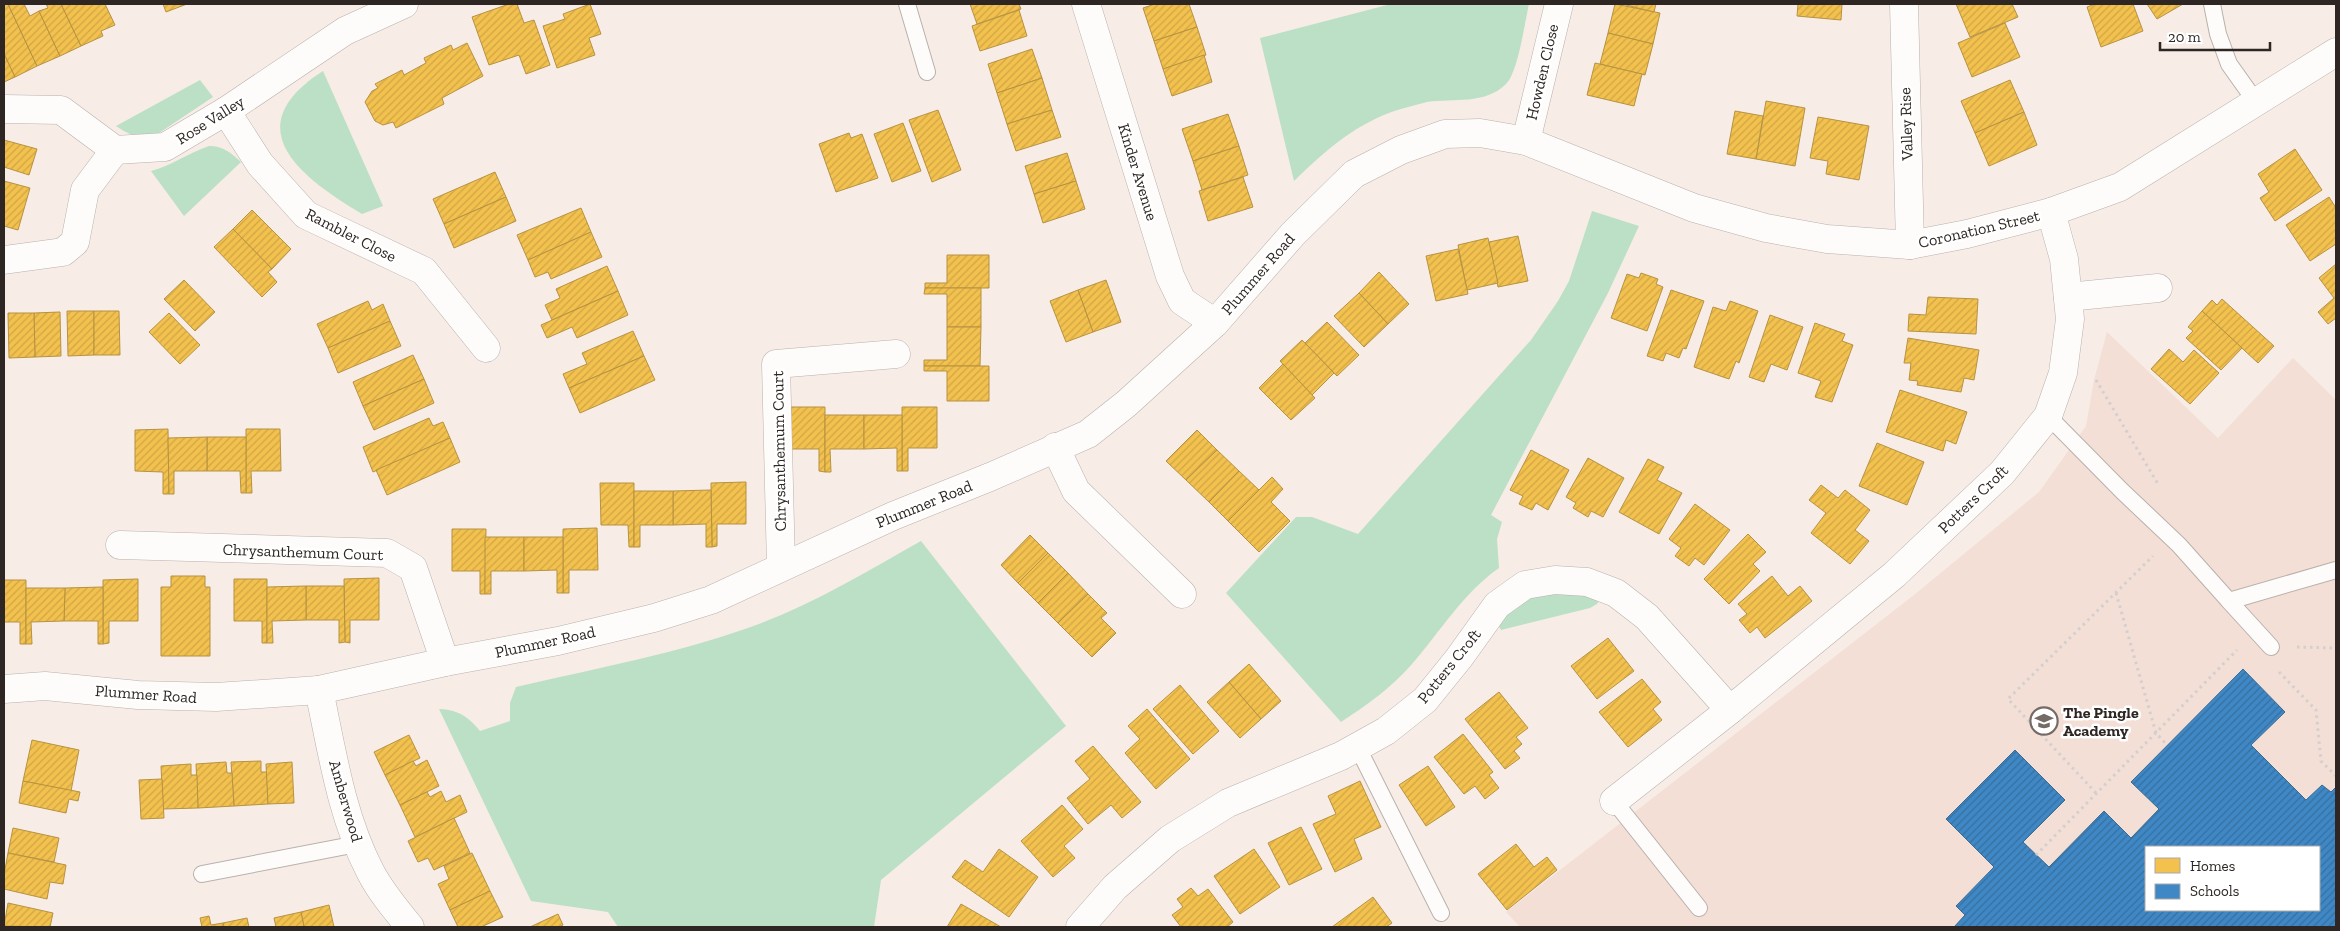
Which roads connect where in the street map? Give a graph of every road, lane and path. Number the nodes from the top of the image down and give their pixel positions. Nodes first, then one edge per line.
1 (404, 4) edge
2 (907, 4) edge
3 (1086, 4) edge
4 (1558, 4) edge
5 (1904, 4) edge
6 (2212, 4) edge
7 (2334, 58) edge
8 (927, 72) dead end
9 (2256, 102) junction
10 (4, 110) edge
11 (226, 111) junction
12 (1445, 134) joint
13 (1526, 141) junction
14 (115, 150) junction
15 (2051, 212) junction
16 (1910, 245) junction
17 (4, 260) edge
18 (2158, 288) dead end
19 (2068, 297) junction
20 (1215, 323) junction
21 (486, 348) dead end
22 (896, 354) dead end
23 (2064, 365) junction
24 (2048, 416) junction
25 (1055, 447) junction
26 (2141, 509) junction
27 (120, 545) dead end
28 (2154, 555) dead end
29 (781, 567) junction
30 (2336, 570) edge
31 (2116, 593) junction
32 (1182, 594) dead end
33 (2229, 601) junction
34 (2271, 647) joint
35 (2239, 648) dead end
36 (2336, 648) edge
37 (445, 662) junction
38 (2274, 668) dead end
39 (4, 689) edge
40 (319, 690) junction
41 (1730, 710) junction
42 (2156, 733) junction
43 (2167, 745) dead end
44 (1357, 746) junction
45 (2336, 776) edge
46 (2096, 793) junction
47 (1614, 801) joint
48 (357, 844) junction
49 (2036, 855) dead end
50 (202, 874) dead end
51 (1699, 908) dead end
52 (1442, 913) dead end
53 (410, 927) edge
54 (1080, 927) edge

1 - 11 street, Rose Valley
2 - 8 lane
3 - 20 street, Kinder Avenue
4 - 13 street, Howden Close
5 - 16 street, Valley Rise
6 - 9 lane
7 - 9 street, Coronation Street
9 - 15 street, Coronation Street
10 - 14 street
11 - 14 street, Rose Valley
11 - 21 street, Rambler Close
12 - 13 street, Coronation Street
12 - 20 street, Plummer Road
13 - 16 street, Coronation Street
14 - 17 street
15 - 16 street, Coronation Street
15 - 19 street, Potters Croft
18 - 19 street
19 - 23 street, Potters Croft
20 - 25 street, Plummer Road
22 - 29 street, Chrysanthemum Court
23 - 24 street, Potters Croft
23 - 26 path
24 - 26 lane
24 - 41 street, Potters Croft
25 - 29 street, Plummer Road
25 - 32 street
26 - 33 lane
27 - 37 street, Chrysanthemum Court
28 - 31 path
29 - 37 street, Plummer Road
30 - 33 lane
31 - 42 path
31 - 46 path
33 - 34 lane
34 - 36 path
35 - 42 path
37 - 40 street, Plummer Road
38 - 45 path
39 - 40 street, Plummer Road
40 - 48 street, Amberwood
41 - 44 street, Potters Croft
41 - 47 street, Potters Croft
42 - 43 path
42 - 46 path
44 - 52 lane
44 - 54 street, Potters Croft
46 - 49 path
47 - 51 lane
48 - 50 lane
48 - 53 street, Amberwood

